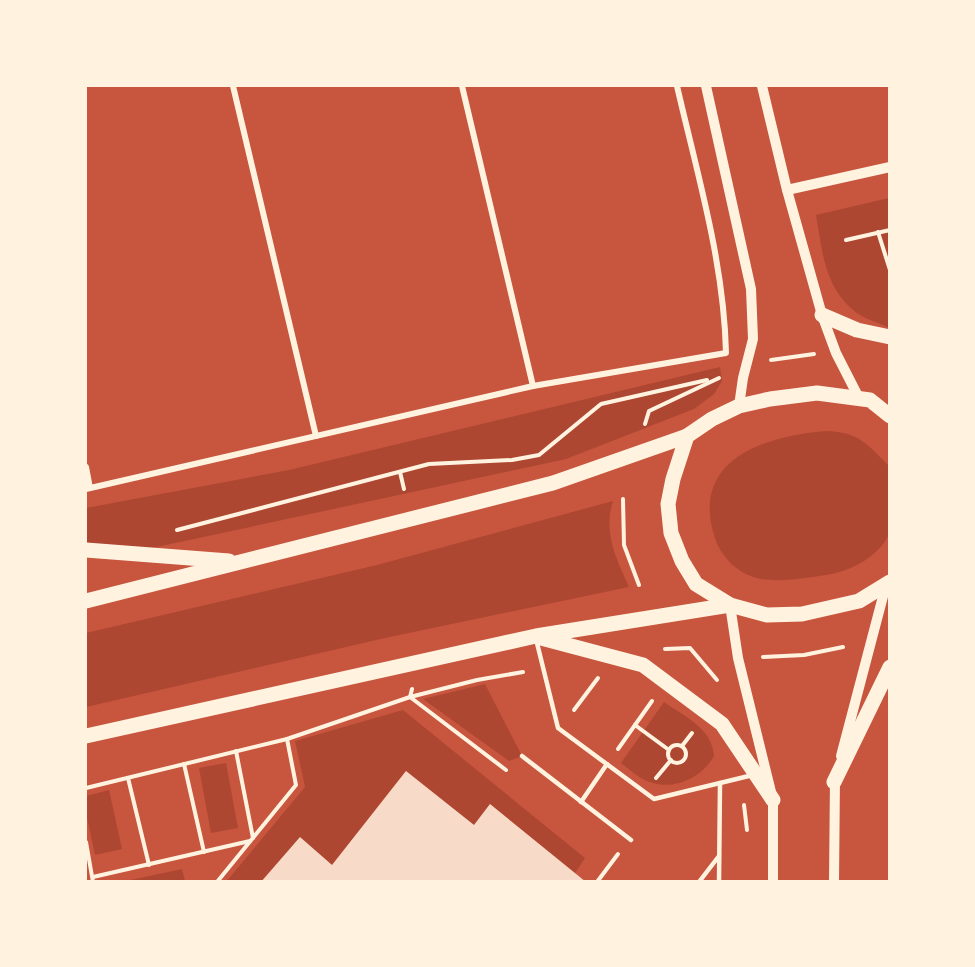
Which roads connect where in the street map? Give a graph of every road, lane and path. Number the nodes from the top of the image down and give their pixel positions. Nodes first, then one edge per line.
1 (233, 86) edge
2 (462, 86) edge
3 (676, 86) edge
4 (706, 86) edge
5 (762, 86) edge
6 (890, 167) edge
7 (787, 190) junction
8 (890, 230) edge
9 (878, 232) junction
10 (846, 240) dead end
11 (890, 270) edge
12 (822, 315) junction
13 (890, 337) edge
14 (824, 352) dead end
15 (770, 360) dead end
16 (533, 386) junction
17 (864, 399) junction
18 (890, 401) edge
19 (740, 406) junction
20 (890, 416) edge
21 (644, 431) dead end
22 (315, 436) junction
23 (687, 436) junction
24 (86, 467) edge
25 (400, 472) junction
26 (88, 489) edge
27 (404, 489) dead end
28 (623, 499) dead end
29 (167, 532) dead end
30 (86, 550) edge
31 (244, 562) junction
32 (888, 584) edge
33 (639, 585) dead end
34 (86, 601) edge
35 (730, 604) junction
36 (536, 636) junction
37 (843, 647) dead end
38 (661, 649) dead end
39 (763, 657) dead end
40 (412, 663) junction
41 (890, 667) edge
42 (544, 673) junction
43 (590, 673) dead end
44 (600, 675) junction
45 (608, 675) dead end
46 (666, 682) junction
47 (720, 684) dead end
48 (410, 697) junction
49 (569, 717) dead end
50 (635, 725) junction
51 (86, 736) edge
52 (287, 739) junction
53 (607, 744) dead end
54 (669, 750) junction
55 (237, 751) junction
56 (617, 751) junction
57 (522, 756) dead end
58 (184, 764) junction
59 (607, 764) junction
60 (510, 772) dead end
61 (756, 774) junction
62 (128, 778) junction
63 (738, 778) junction
64 (834, 782) junction
65 (720, 783) junction
66 (86, 788) edge
67 (773, 800) junction
68 (581, 802) junction
69 (748, 839) dead end
70 (251, 840) junction
71 (631, 840) dead end
72 (86, 842) edge
73 (204, 852) junction
74 (619, 855) dead end
75 (719, 856) junction
76 (148, 865) junction
77 (93, 879) edge
78 (217, 882) edge
79 (597, 882) edge
80 (699, 882) edge
81 (719, 882) edge
82 (772, 882) edge
83 (834, 882) edge

1 - 22 street
2 - 16 street
3 - 16 street
4 - 19 street
5 - 7 street
6 - 7 street
7 - 12 street
8 - 9 path
9 - 10 path
9 - 11 path
12 - 13 main road
12 - 17 street
14 - 15 path
16 - 22 street
17 - 18 main road
17 - 19 main road
17 - 20 main road
19 - 23 main road
21 - 25 path
22 - 26 street
23 - 31 main road
23 - 35 main road
24 - 26 street
25 - 27 path
25 - 29 path
28 - 33 path
30 - 31 main road
31 - 34 main road
32 - 35 main road
32 - 64 street
35 - 36 main road
35 - 67 street
36 - 40 main road
36 - 42 lane
36 - 46 main road
37 - 39 path
38 - 47 path
40 - 48 path
40 - 51 main road
41 - 64 main road
42 - 48 path
42 - 59 lane
43 - 44 path
44 - 45 path
44 - 49 path
46 - 50 path
46 - 61 main road
48 - 52 path
48 - 60 path
50 - 54 path
50 - 56 path
52 - 55 path
52 - 70 path
53 - 56 path
54 - 54 path
55 - 58 path
55 - 70 path
56 - 59 path
57 - 68 lane
58 - 62 path
58 - 73 path
59 - 65 lane
59 - 68 lane
61 - 63 lane
61 - 67 main road
62 - 66 path
62 - 76 path
63 - 65 lane
63 - 69 path
64 - 83 street
65 - 75 lane
67 - 82 street
68 - 71 lane
70 - 73 path
70 - 78 path
72 - 77 path
73 - 76 path
74 - 79 path
75 - 80 lane
75 - 81 lane
76 - 77 path

